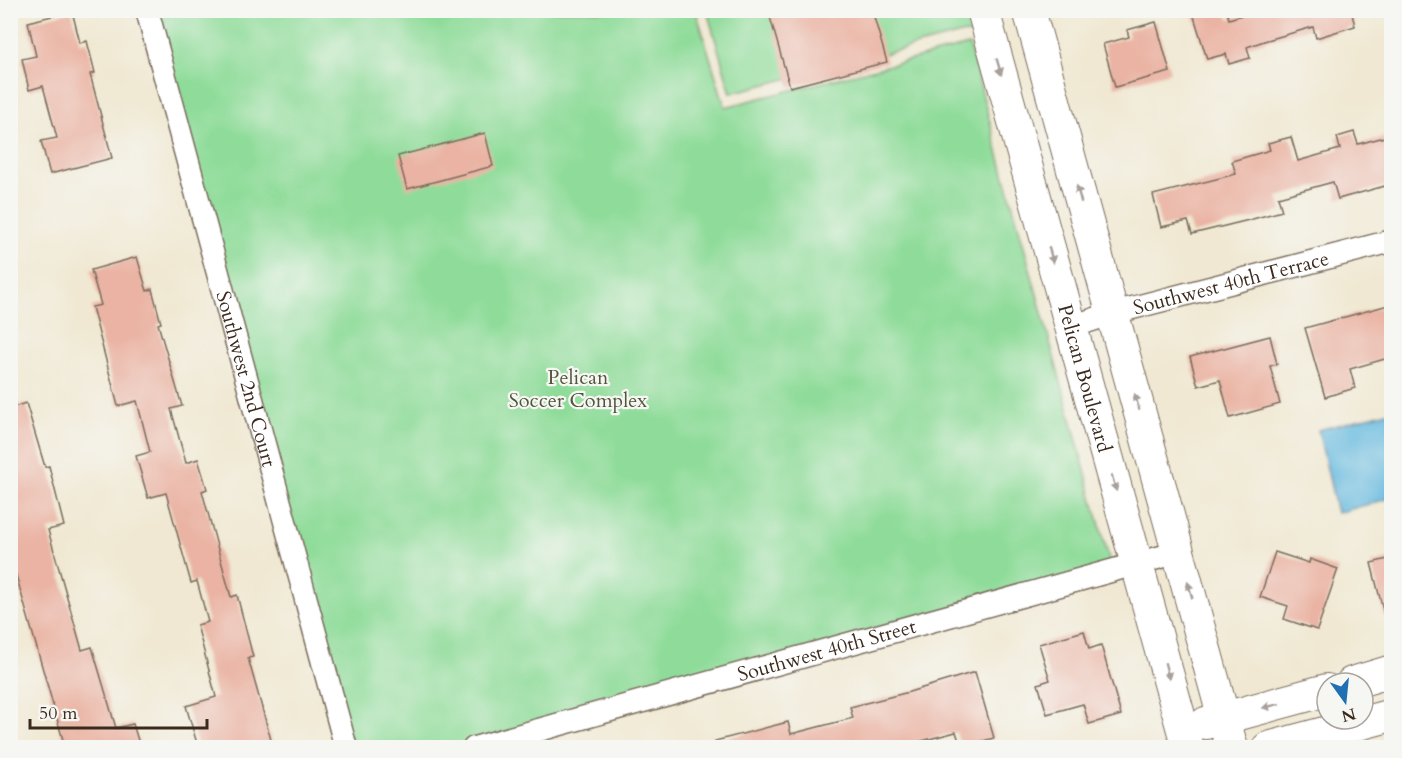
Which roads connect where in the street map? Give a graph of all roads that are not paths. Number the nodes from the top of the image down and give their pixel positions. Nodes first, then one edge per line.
1 (147, 10) edge
2 (983, 10) edge
3 (1029, 10) edge
4 (1392, 241) edge
5 (1113, 313) junction
6 (1071, 327) junction
7 (1179, 552) junction
8 (1137, 563) junction
9 (1392, 671) edge
10 (1375, 676) edge
11 (1315, 693) edge
12 (1392, 715) edge
13 (1225, 717) junction
14 (1185, 739) edge
15 (346, 747) edge
16 (474, 747) edge
17 (1232, 747) edge
18 (1268, 747) edge

1 - 15 street, Southwest 2nd Court
2 -> 6 street, Pelican Boulevard
5 -> 3 street
4 - 5 street, Southwest 40th Terrace
5 - 6 street, Southwest 40th Terrace
7 -> 5 street
6 -> 8 street, Pelican Boulevard
7 - 8 street, Southwest 40th Street
13 -> 7 street
8 -> 14 street, Pelican Boulevard
8 - 16 street, Southwest 40th Street
9 - 10 street
11 -> 13 street
12 - 18 street
13 - 14 street
13 - 17 street

